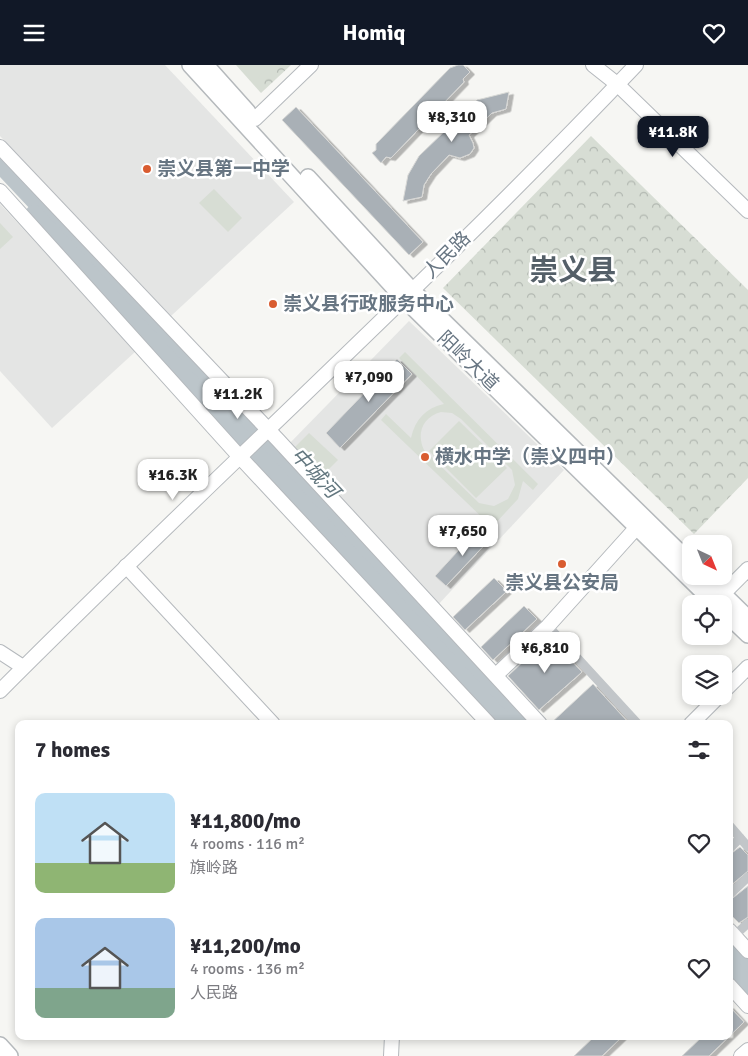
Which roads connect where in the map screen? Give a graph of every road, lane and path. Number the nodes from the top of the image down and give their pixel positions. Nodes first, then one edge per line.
1 (190, 65) edge
2 (206, 65) edge
3 (311, 65) edge
4 (593, 65) edge
5 (636, 65) edge
6 (617, 84) junction
7 (255, 119) junction
8 (0, 147) edge
9 (0, 191) edge
10 (748, 211) edge
11 (408, 294) junction
12 (265, 432) junction
13 (243, 453) junction
14 (637, 527) junction
15 (682, 554) edge
16 (126, 566) junction
17 (748, 569) edge
18 (714, 595) edge
19 (723, 595) edge
20 (732, 608) edge
21 (748, 618) edge
22 (732, 620) edge
23 (548, 626) junction
24 (748, 635) edge
25 (0, 652) edge
26 (23, 667) junction
27 (748, 667) edge
28 (496, 675) junction
29 (732, 683) edge
30 (0, 691) edge
31 (710, 705) edge
32 (269, 720) edge
33 (485, 720) edge
34 (536, 720) edge
35 (634, 720) edge
36 (695, 720) edge
37 (733, 830) edge
38 (740, 838) junction
39 (733, 845) edge
40 (748, 847) edge
41 (748, 877) edge
42 (733, 891) edge
43 (748, 923) edge
44 (733, 932) edge
45 (733, 935) edge
46 (748, 951) edge
47 (733, 989) edge
48 (748, 1006) edge
49 (392, 1040) edge
50 (0, 1045) edge
51 (748, 1050) edge
52 (10, 1056) edge
53 (391, 1056) edge
54 (741, 1056) edge

1 - 11 main road, 阳岭大道
2 - 7 main road, 阳岭大道
3 - 7 street
4 - 6 street
5 - 6 street, 人民路
6 - 10 street
6 - 11 street, 人民路
7 - 11 main road, 阳岭大道
8 - 12 street
9 - 13 street
11 - 12 street, 人民路
11 - 14 main road, 阳岭大道
11 - 15 main road, 阳岭大道
12 - 13 street, 人民路
12 - 28 street
13 - 16 street, 人民路
13 - 33 street
14 - 18 main road, 阳岭大道
14 - 23 street
16 - 26 street, 人民路
16 - 32 street
17 - 19 street
20 - 21 main road, 阳岭大道
22 - 24 main road
23 - 28 street
23 - 35 street
25 - 26 street
26 - 30 street, 人民路
27 - 29 street
28 - 34 street
31 - 36 street
37 - 38 street
38 - 39 street
38 - 40 street
41 - 42 street
43 - 44 street
45 - 46 street
47 - 48 street
49 - 53 street
50 - 52 main road
51 - 54 street

